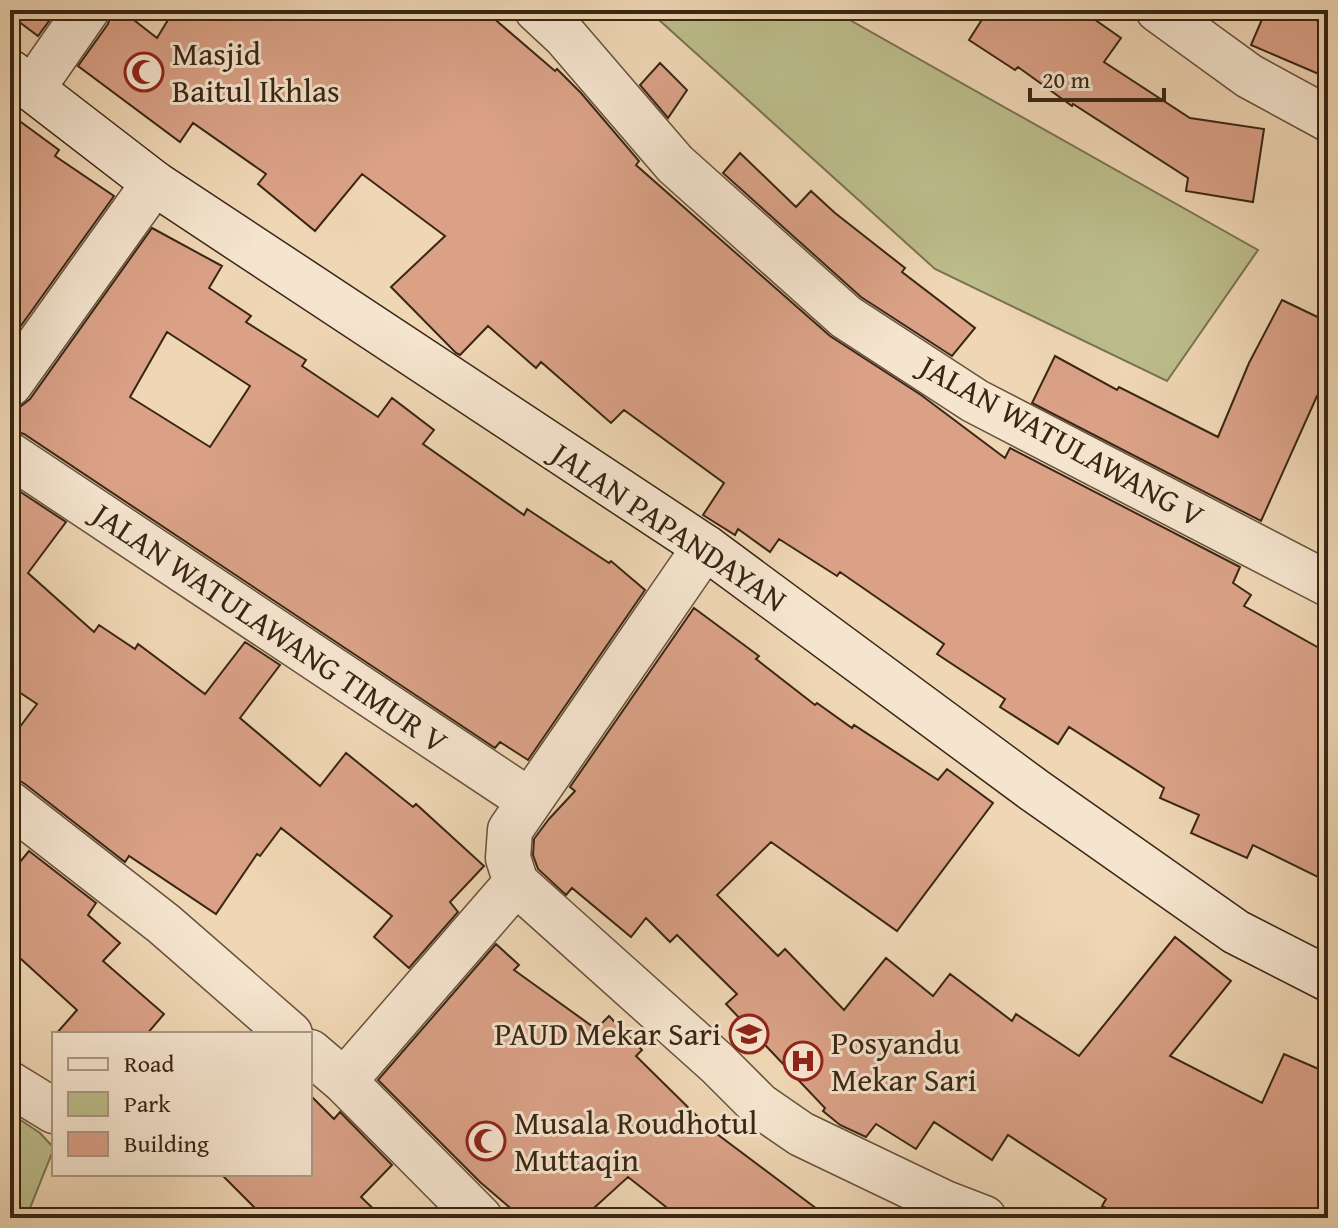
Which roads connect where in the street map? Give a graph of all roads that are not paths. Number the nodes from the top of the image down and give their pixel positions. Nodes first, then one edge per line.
1 (87, 10) edge
2 (537, 10) edge
3 (1158, 10) edge
4 (21, 80) edge
5 (1328, 119) edge
6 (154, 183) junction
7 (10, 384) edge
8 (10, 455) edge
9 (705, 547) junction
10 (1328, 584) edge
11 (530, 801) junction
12 (10, 804) edge
13 (516, 883) junction
14 (1328, 979) edge
15 (288, 1032) edge
16 (312, 1054) edge
17 (344, 1081) junction
18 (10, 1084) edge
19 (52, 1110) edge
20 (480, 1218) edge
21 (984, 1218) edge

1 - 4 street
2 - 10 street, JALAN WATULAWANG V
3 - 5 street
4 - 6 street, JALAN PAPANDAYAN
6 - 7 street
6 - 9 street, JALAN PAPANDAYAN
8 - 11 street, JALAN WATULAWANG TIMUR V
9 - 11 street
9 - 14 street, JALAN PAPANDAYAN
11 - 13 street
12 - 15 street
13 - 17 street
13 - 21 street
16 - 17 street
17 - 20 street
18 - 19 street

